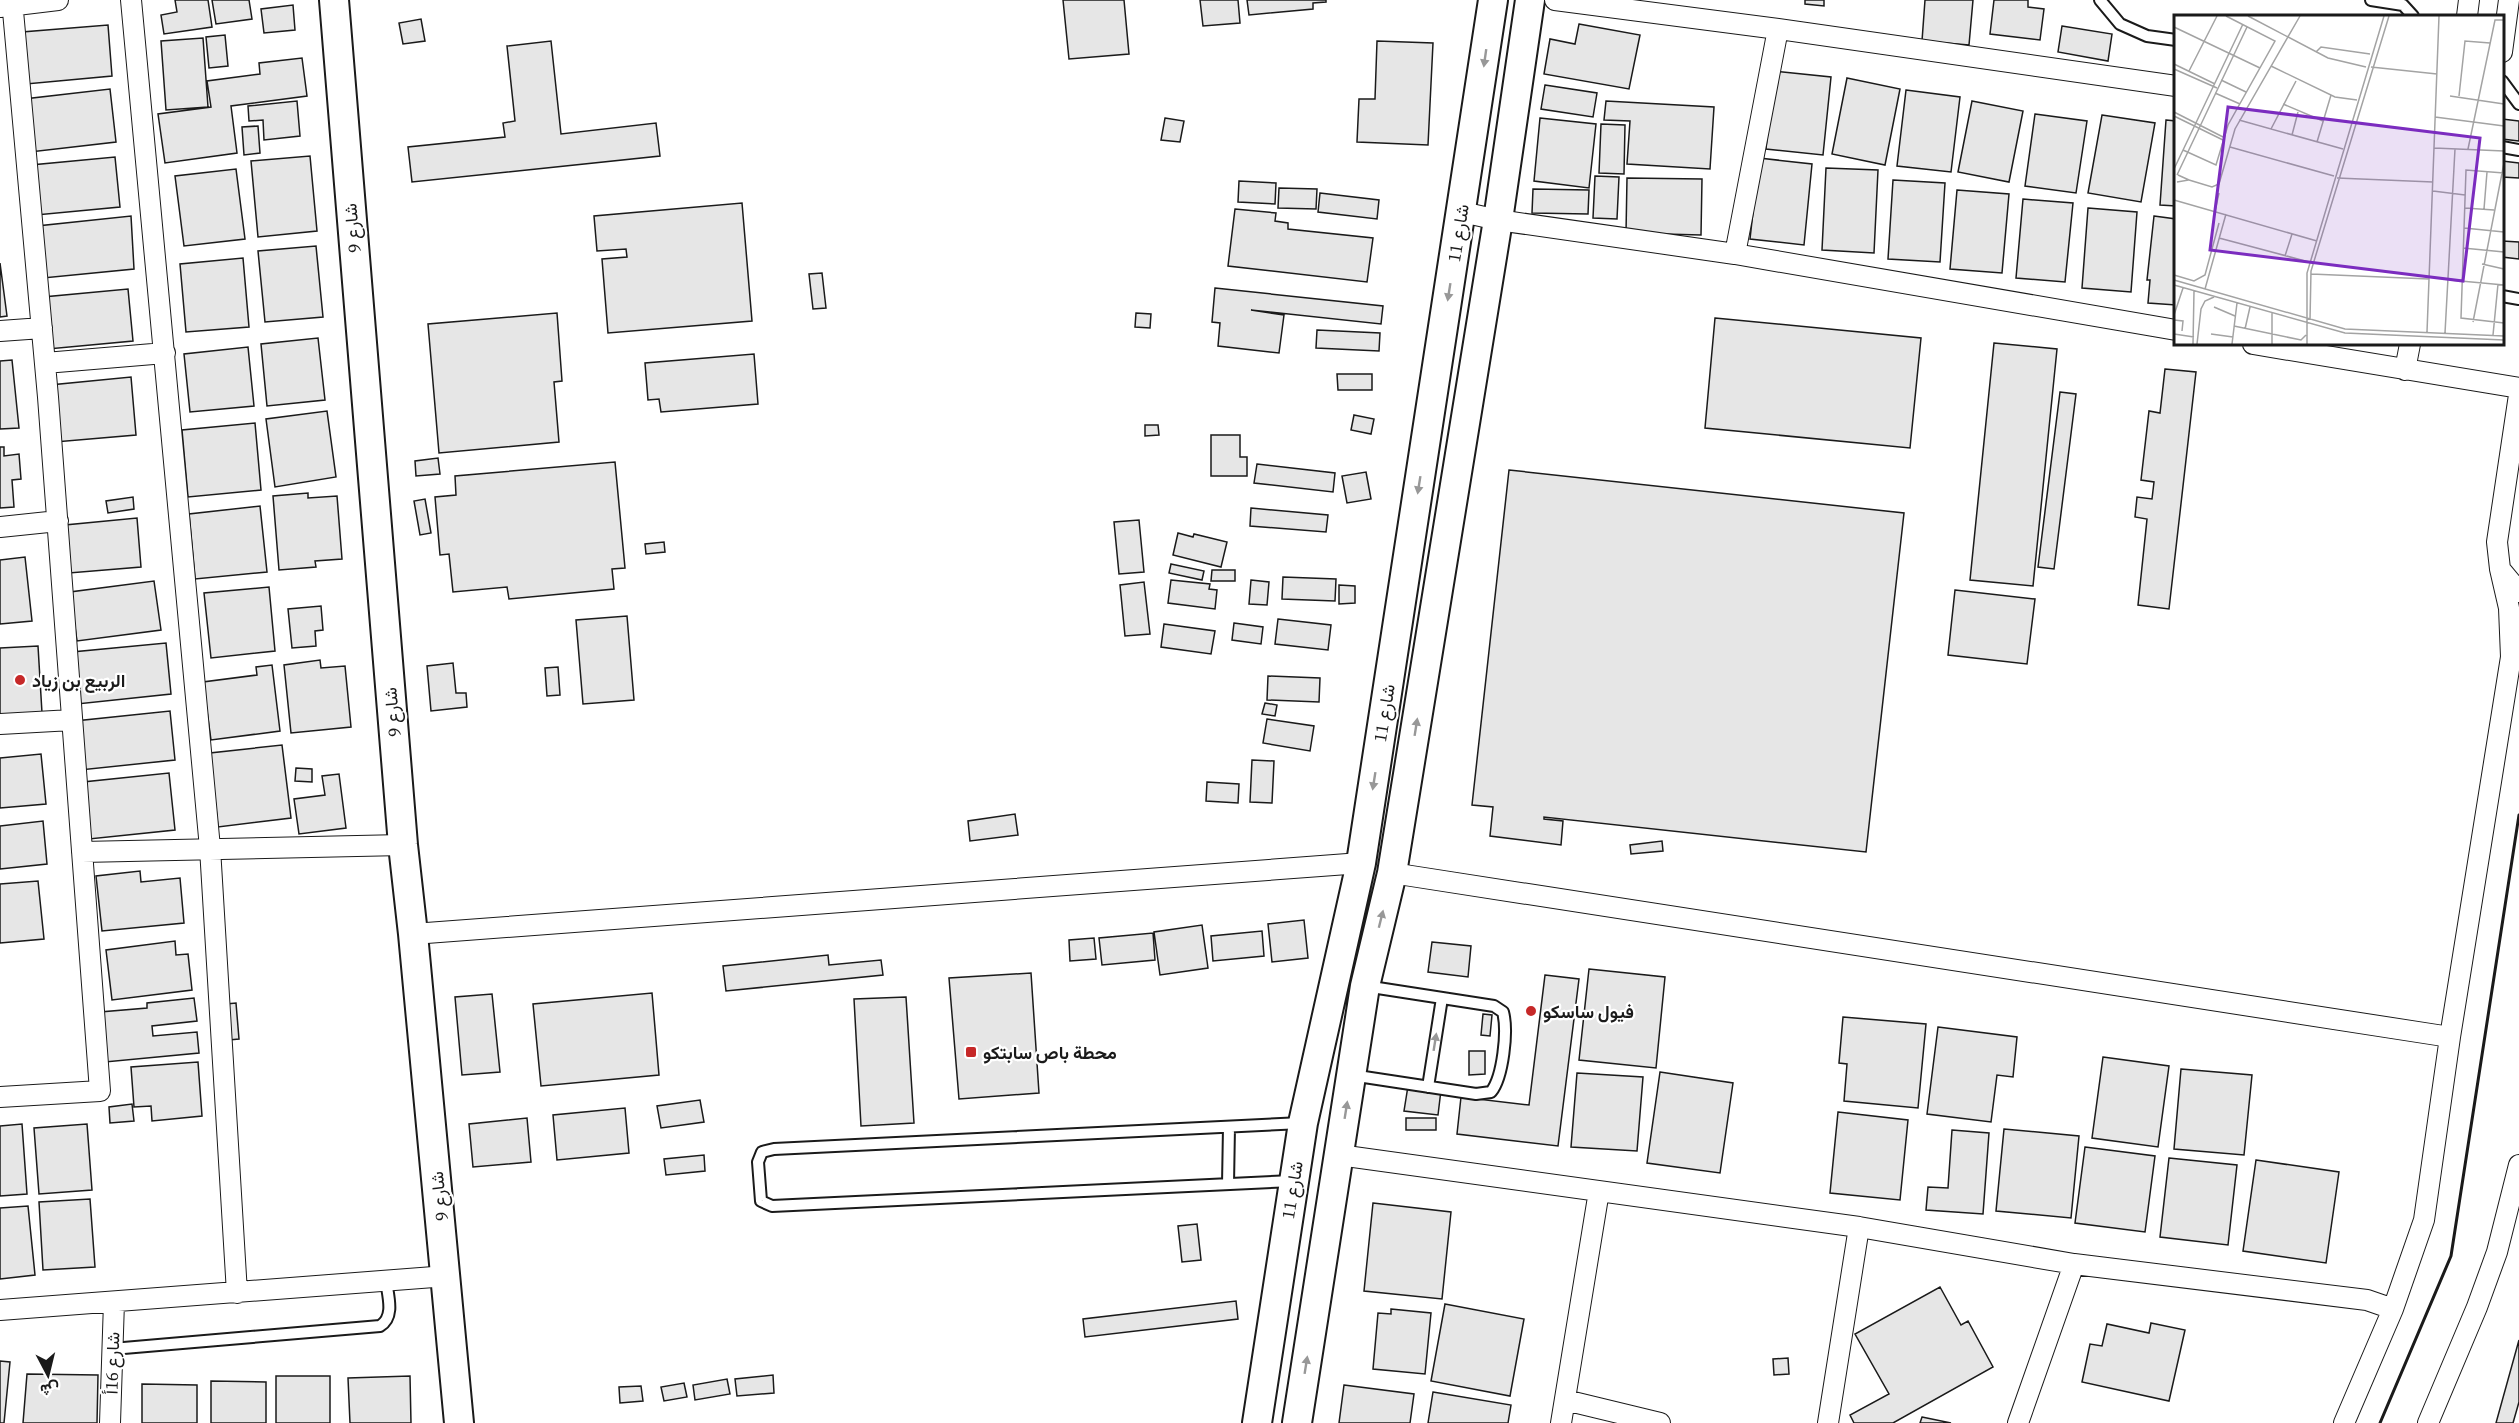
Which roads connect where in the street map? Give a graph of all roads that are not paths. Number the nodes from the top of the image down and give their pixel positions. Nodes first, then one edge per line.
1 (58, 0) edge
2 (131, 0) edge
3 (334, 0) edge
4 (1493, 0) edge
5 (1530, 0) edge
6 (1555, 0) edge
7 (2100, 0) edge
8 (2371, 0) edge
9 (2469, 0) edge
10 (2509, 0) edge
11 (8, 4) edge
12 (2412, 15) edge
13 (2467, 15) edge
14 (1778, 29) junction
15 (2504, 37) edge
16 (2174, 40) edge
17 (2504, 84) edge
18 (2174, 86) edge
19 (2519, 104) edge
20 (2504, 147) edge
21 (2519, 150) edge
22 (1461, 212) junction
23 (1498, 220) junction
24 (1735, 254) junction
25 (2504, 296) edge
26 (2519, 298) edge
27 (42, 328) junction
28 (2174, 330) edge
29 (0, 331) edge
30 (2259, 345) edge
31 (2410, 345) edge
32 (165, 353) junction
33 (45, 363) junction
34 (2405, 370) junction
35 (2519, 388) edge
36 (2519, 395) edge
37 (58, 520) junction
38 (0, 527) edge
39 (2500, 569) junction
40 (2519, 592) edge
41 (2515, 651) edge
42 (72, 720) junction
43 (0, 724) edge
44 (403, 846) junction
45 (210, 848) junction
46 (82, 852) junction
47 (1361, 863) junction
48 (1392, 873) junction
49 (413, 934) junction
50 (1365, 986) junction
51 (1442, 998) junction
52 (2450, 1037) junction
53 (1351, 1075) junction
54 (1428, 1086) junction
55 (0, 1097) edge
56 (1303, 1123) junction
57 (1229, 1127) junction
58 (1339, 1155) junction
59 (2519, 1165) edge
60 (1293, 1181) junction
61 (1228, 1184) junction
62 (1599, 1191) junction
63 (1858, 1227) junction
64 (2074, 1264) junction
65 (447, 1276) junction
66 (386, 1281) junction
67 (237, 1293) junction
68 (114, 1302) junction
69 (2393, 1309) junction
70 (0, 1310) edge
71 (112, 1349) junction
72 (1565, 1400) junction
73 (110, 1423) edge
74 (459, 1423) edge
75 (1257, 1423) edge
76 (1297, 1423) edge
77 (1561, 1423) edge
78 (1660, 1423) edge
79 (1828, 1423) edge
80 (2019, 1423) edge
81 (2344, 1423) edge
82 (2428, 1423) edge

1 - 11 street
2 - 32 street
3 - 44 street, شارع 9
4 -> 22 street, شارع 11
5 - 23 street, شارع 11
6 - 14 street
7 - 16 lane
8 - 12 lane
9 - 13 street
10 - 15 street
11 - 27 street
14 - 18 street
14 - 24 street
17 - 19 lane
20 - 21 lane
22 - 23 street
22 -> 47 street, شارع 11
23 - 24 street
48 -> 23 street, شارع 11
24 - 28 street
25 - 26 lane
27 - 29 street
27 - 33 street
30 - 34 street
31 - 34 street
32 - 33 street
32 - 45 street
33 - 37 street
34 - 35 street
36 - 39 street
37 - 38 street
37 - 42 street
39 - 40 street
39 - 41 street
41 - 52 street
42 - 43 street
42 - 46 street
44 - 45 street
44 - 49 street, شارع 9
45 - 46 street
45 - 67 street
46 - 55 street
47 - 49 street
47 - 56 street, شارع 11
50 -> 48 street, شارع 11
48 - 52 street
49 - 65 street, شارع 9
50 - 51 lane
50 - 53 street, شارع 11
54 -> 51 lane
51 - 54 lane
52 - 69 street
53 - 54 lane
58 -> 53 street, شارع 11
56 - 57 lane
56 - 60 street, شارع 11
57 - 61 lane
57 - 61 lane
58 - 62 street
76 -> 58 street, شارع 11
59 - 82 street
60 - 61 lane
60 - 75 street, شارع 11
62 - 63 street
62 - 72 street
63 - 64 street
63 - 79 street
64 - 69 street
64 - 80 street
65 - 66 street
65 - 74 street, شارع 9
66 - 67 street
66 - 71 lane
67 - 68 street
68 - 70 street
68 - 71 street, شارع 16أ
69 - 81 street
71 - 73 street, شارع 16أ
72 - 77 street
72 - 78 street

